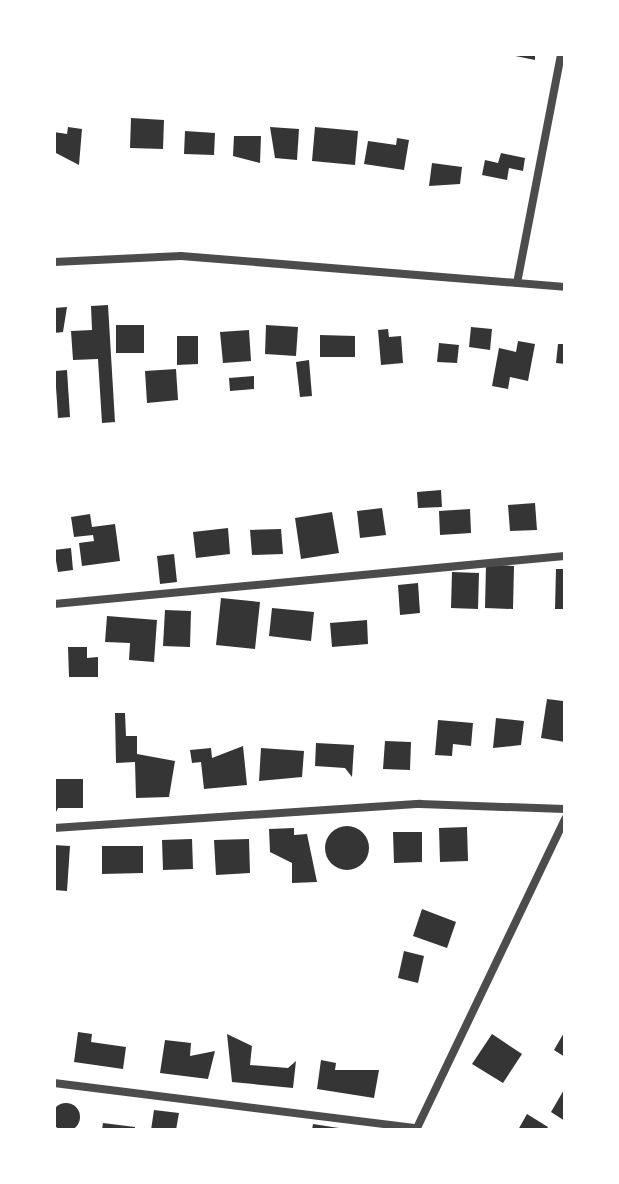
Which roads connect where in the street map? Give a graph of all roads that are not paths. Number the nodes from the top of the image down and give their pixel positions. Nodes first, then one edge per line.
1 (561, 54) edge
2 (54, 262) edge
3 (518, 278) junction
4 (565, 287) edge
5 (565, 556) edge
6 (54, 604) edge
7 (565, 809) edge
8 (565, 819) edge
9 (54, 828) edge
10 (54, 1083) edge
11 (416, 1129) edge

1 - 3 street
2 - 3 street
3 - 4 street
5 - 6 street
7 - 9 street
8 - 11 street
10 - 11 street

